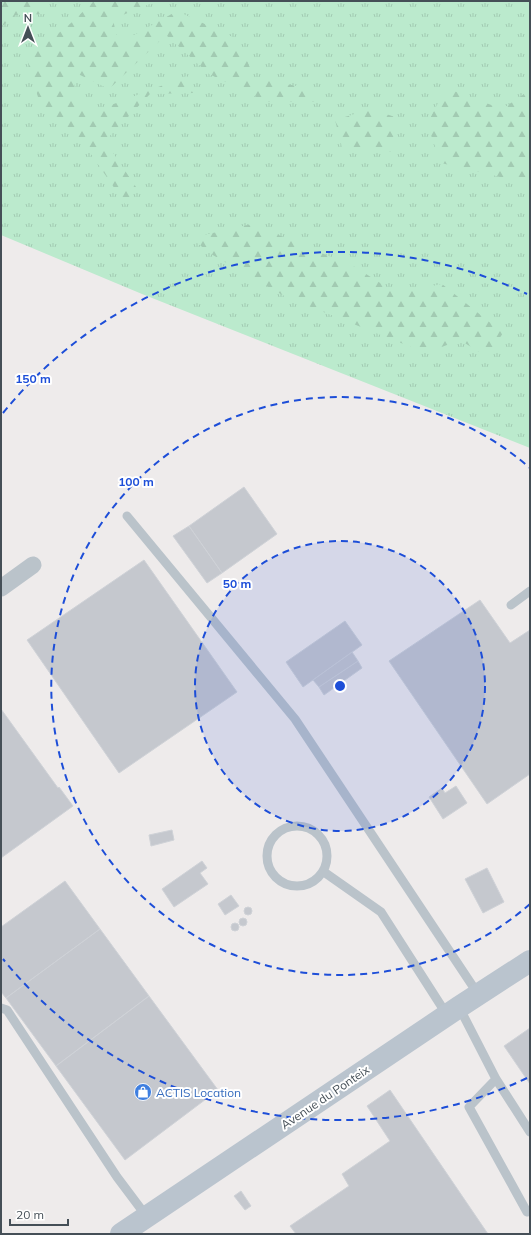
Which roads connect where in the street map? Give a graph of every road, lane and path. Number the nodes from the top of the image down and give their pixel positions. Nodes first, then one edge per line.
1 (127, 516) dead end
2 (33, 564) dead end
3 (1, 588) edge
4 (530, 591) edge
5 (511, 605) dead end
6 (324, 872) junction
7 (530, 961) edge
8 (478, 994) junction
9 (1, 1008) edge
10 (453, 1011) junction
11 (496, 1079) junction
12 (530, 1132) edge
13 (527, 1212) dead end
14 (147, 1217) junction
15 (121, 1234) edge

1 - 8 lane
2 - 3 street
4 - 5 lane
6 - 6 lane
6 - 10 lane
7 - 8 street, Avenue du Ponteix
8 - 10 street, Avenue du Ponteix
9 - 14 lane
10 - 11 lane
10 - 14 street, Avenue du Ponteix
11 - 12 lane
11 - 13 lane
14 - 15 street, Avenue du Ponteix

